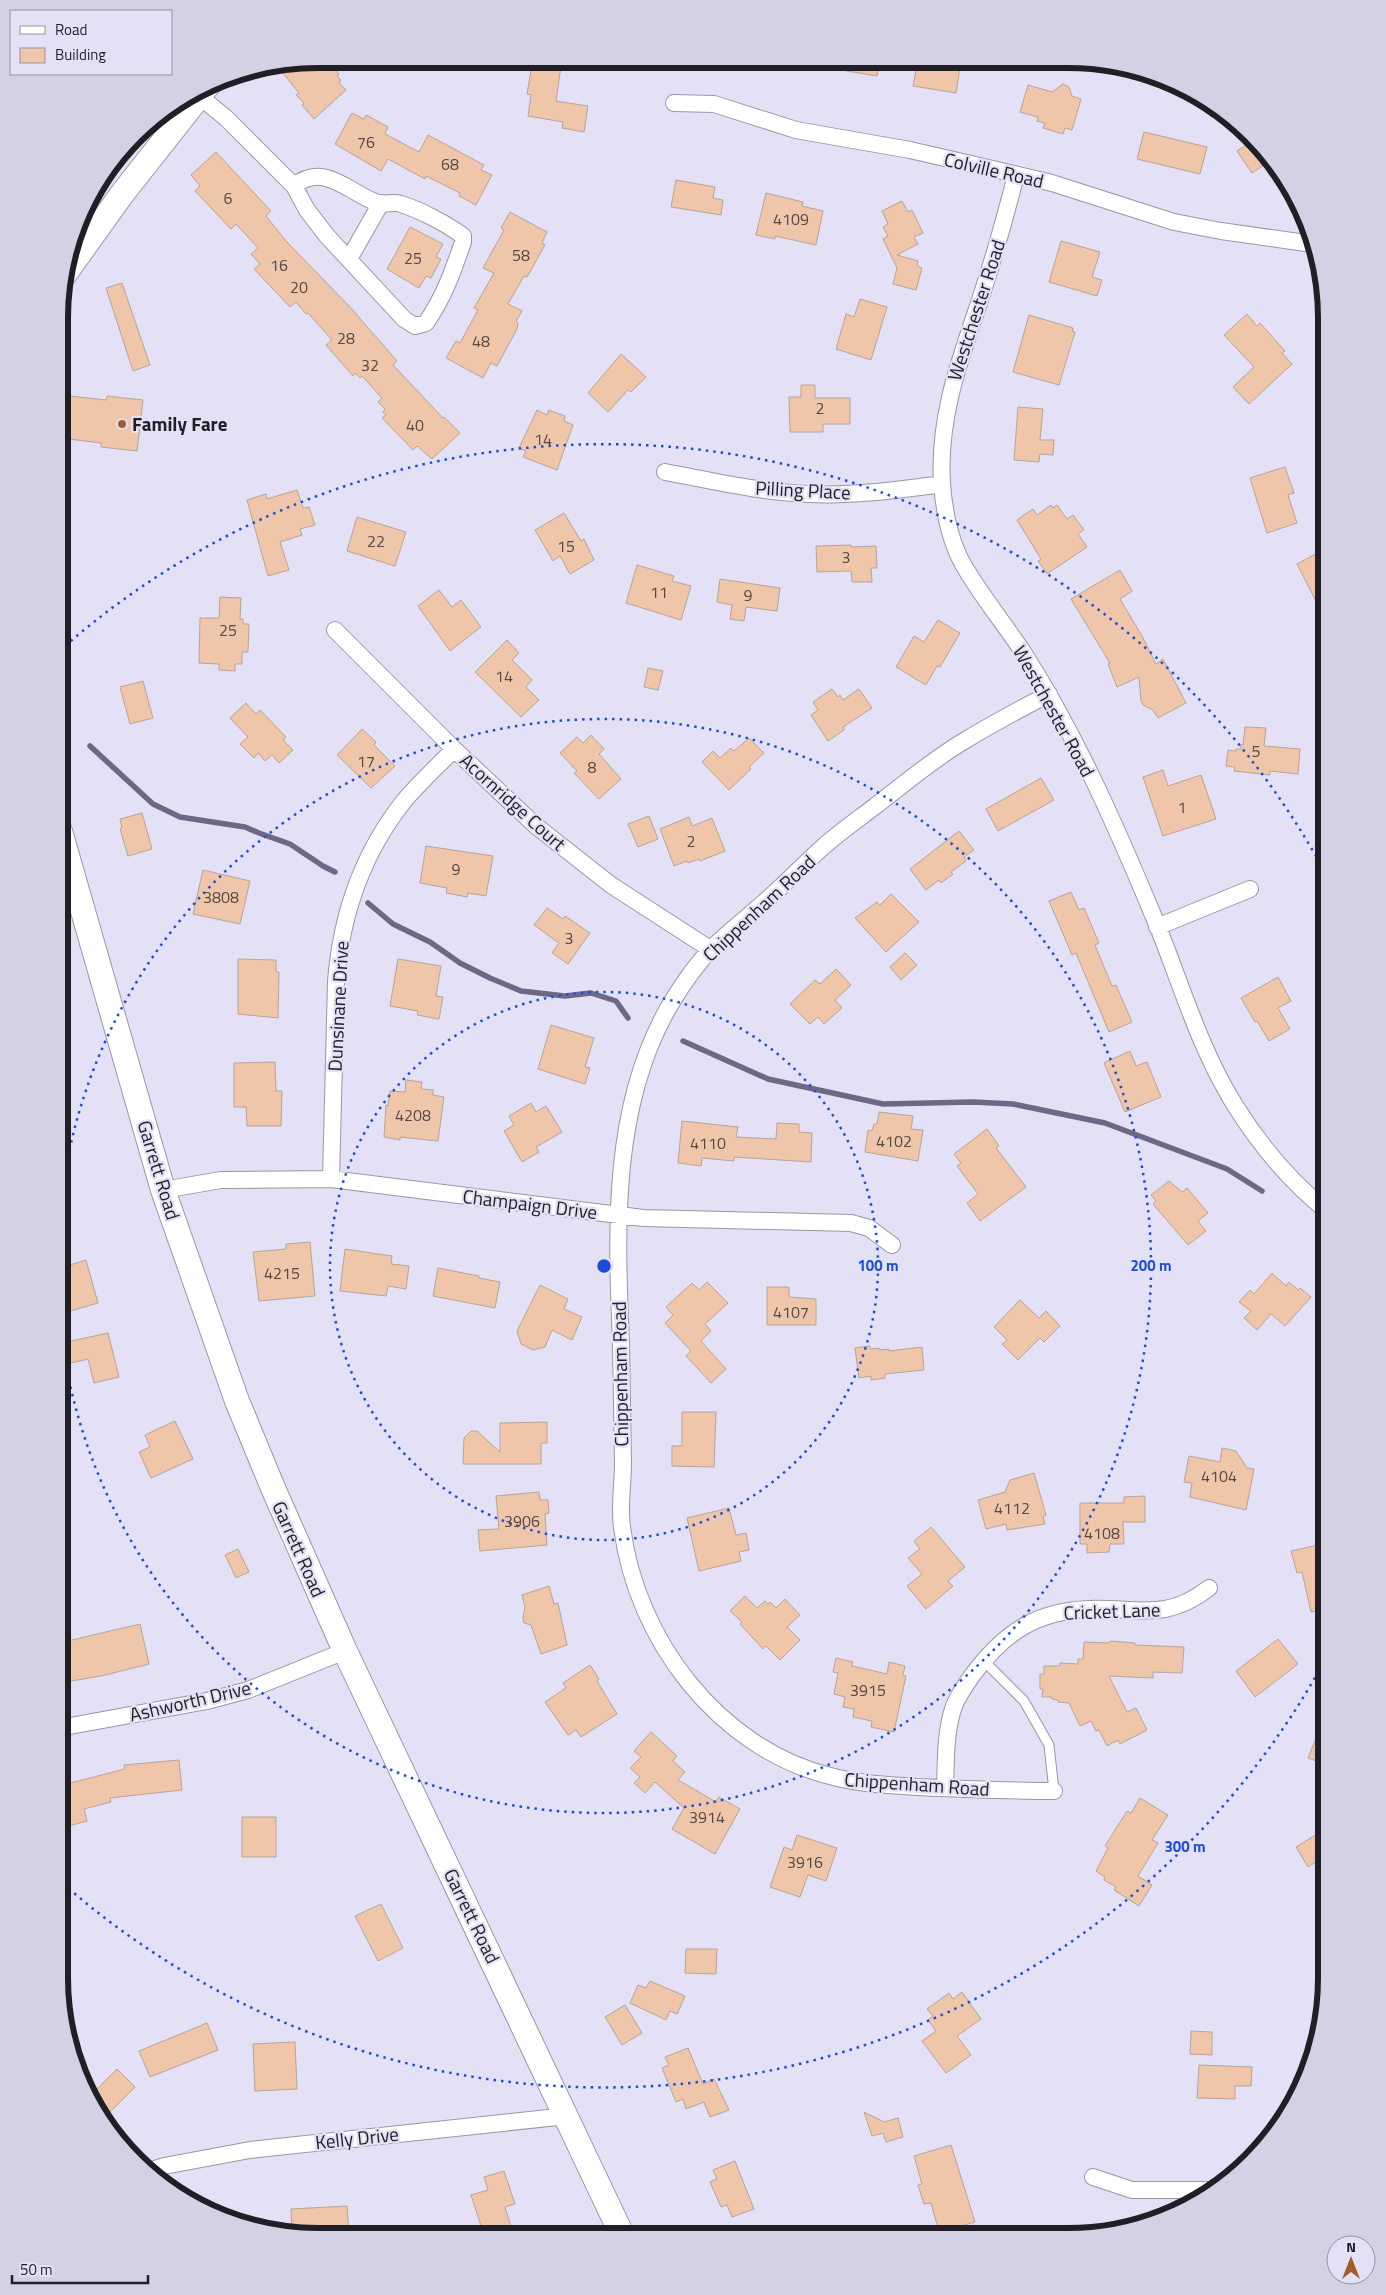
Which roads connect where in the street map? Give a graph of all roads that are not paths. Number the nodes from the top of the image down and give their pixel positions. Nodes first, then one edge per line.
1 (206, 94) edge
2 (199, 98) edge
3 (674, 103) dead end
4 (1016, 175) junction
5 (294, 186) junction
6 (381, 203) junction
7 (1307, 243) edge
8 (349, 259) junction
9 (74, 261) edge
10 (665, 472) dead end
11 (942, 484) junction
12 (334, 630) dead end
13 (1049, 694) junction
14 (454, 749) junction
15 (68, 859) edge
16 (1250, 889) dead end
17 (1158, 927) junction
18 (710, 950) junction
19 (331, 1179) junction
20 (163, 1190) junction
21 (1318, 1203) edge
22 (618, 1215) junction
23 (892, 1245) dead end
24 (1208, 1588) dead end
25 (345, 1651) junction
26 (983, 1660) junction
27 (68, 1726) edge
28 (945, 1788) junction
29 (1054, 1791) joint
30 (566, 2116) junction
31 (157, 2169) edge
32 (1093, 2177) dead end
33 (1199, 2190) edge
34 (619, 2228) edge

1 - 5 street
2 - 9 street
3 - 4 street, Colville Road
4 - 7 street, Colville Road
4 - 11 street, Westchester Road
5 - 6 street
5 - 8 street
6 - 8 street
6 - 8 street
10 - 11 street, Pilling Place
11 - 13 street, Westchester Road
12 - 14 street, Acornridge Court
13 - 17 street, Westchester Road
13 - 18 street, Chippenham Road
14 - 18 street, Acornridge Court
14 - 19 street, Dunsinane Drive
15 - 20 street, Garrett Road
16 - 17 street
17 - 21 street, Westchester Road
18 - 22 street, Chippenham Road
19 - 20 street, Champaign Drive
19 - 22 street, Champaign Drive
20 - 25 street, Garrett Road
22 - 23 street, Champaign Drive
22 - 28 street, Chippenham Road
24 - 26 street, Cricket Lane
25 - 27 street, Ashworth Drive
25 - 30 street, Garrett Road
26 - 28 street, Cricket Lane
26 - 29 lane
28 - 29 street, Chippenham Road
30 - 31 street, Kelly Drive
30 - 34 street, Garrett Road
32 - 33 street

